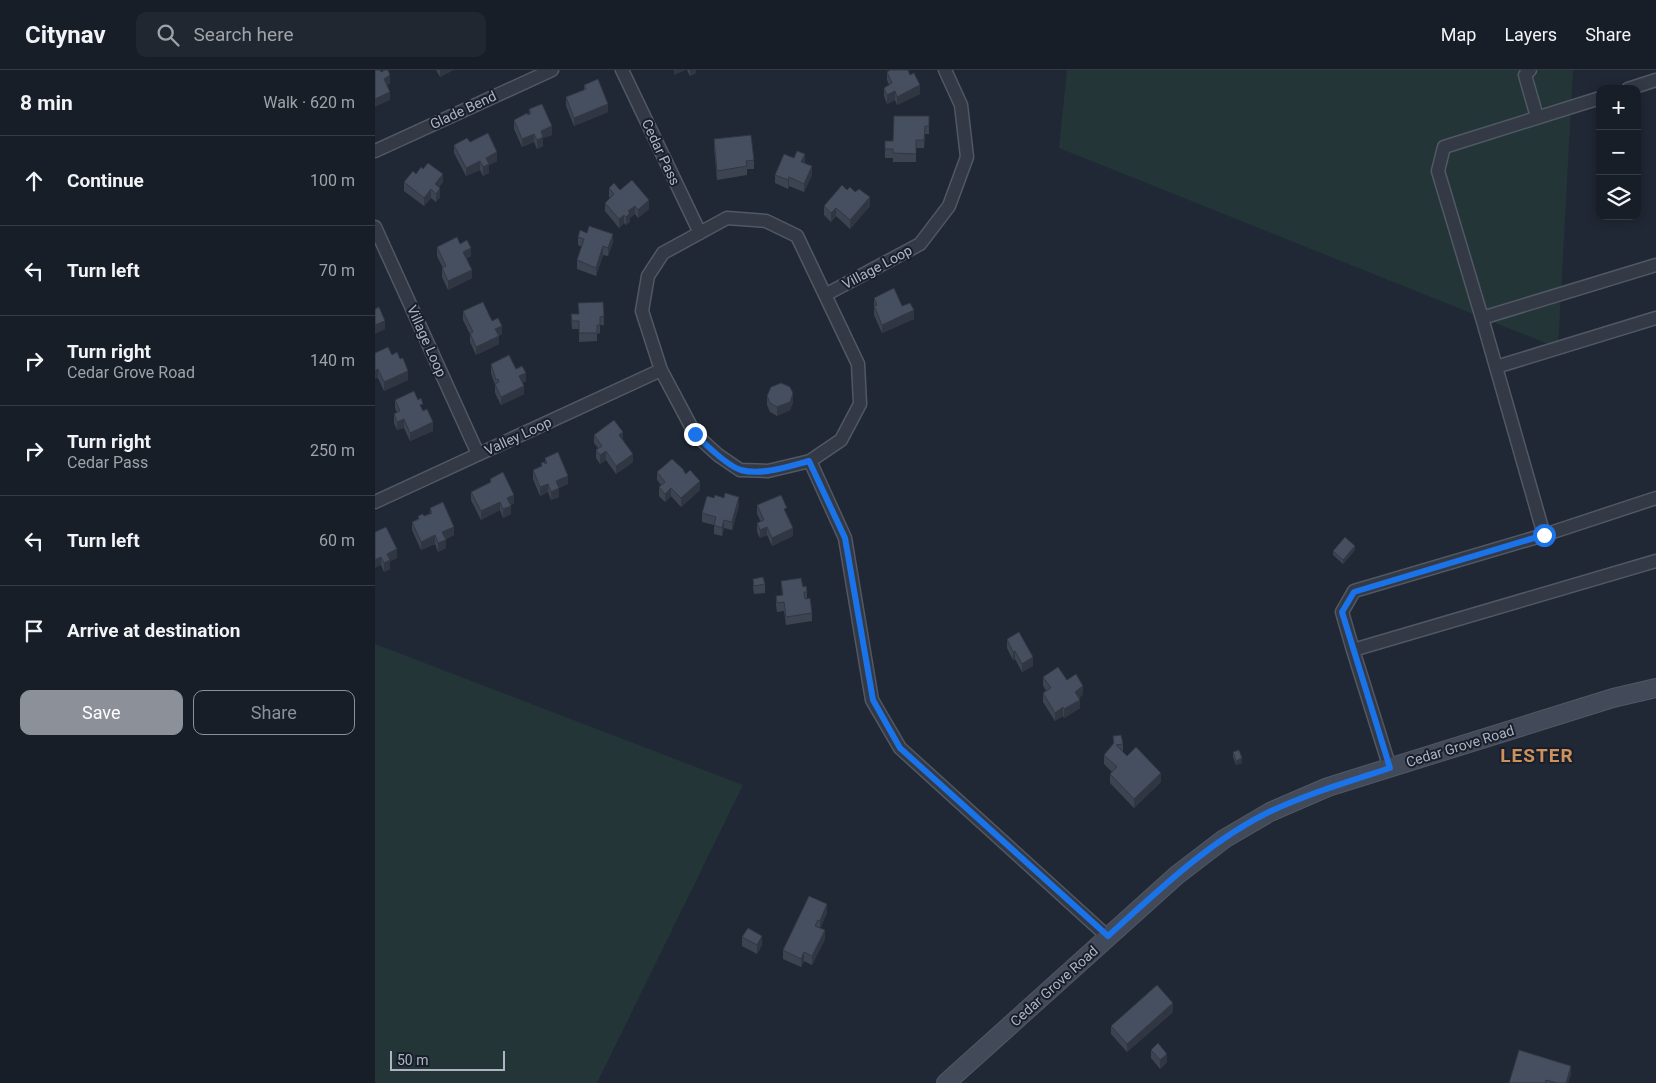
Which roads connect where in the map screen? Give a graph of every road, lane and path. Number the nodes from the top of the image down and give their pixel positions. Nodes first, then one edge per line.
1 (552, 70) edge
2 (622, 70) edge
3 (945, 70) edge
4 (1530, 70) edge
5 (1656, 80) edge
6 (1640, 85) edge
7 (1596, 99) edge
8 (1537, 117) junction
9 (375, 151) edge
10 (375, 227) edge
11 (700, 233) junction
12 (1656, 265) edge
13 (825, 295) junction
14 (1482, 318) junction
15 (1656, 318) edge
16 (1496, 367) junction
17 (661, 370) junction
18 (478, 454) junction
19 (809, 461) junction
20 (1656, 498) edge
21 (375, 502) edge
22 (1544, 535) junction
23 (1656, 561) edge
24 (1353, 650) junction
25 (1656, 688) edge
26 (1390, 768) junction
27 (1108, 936) junction
28 (947, 1083) edge

1 - 9 street, Glade Bend
2 - 11 street, Cedar Pass
3 - 13 street, Village Loop
4 - 8 street
5 - 6 street
7 - 8 street
8 - 14 street
10 - 18 street, Village Loop
11 - 13 street
11 - 17 street
12 - 14 street
13 - 19 street
14 - 16 street
15 - 16 street
16 - 22 street
17 - 18 street, Valley Loop
17 - 19 street
18 - 21 street, Valley Loop
19 - 27 street
20 - 22 street
22 - 24 street
23 - 24 street
24 - 26 street
25 - 26 main road, Cedar Grove Road
26 - 27 main road, Cedar Grove Road
27 - 28 main road, Cedar Grove Road

